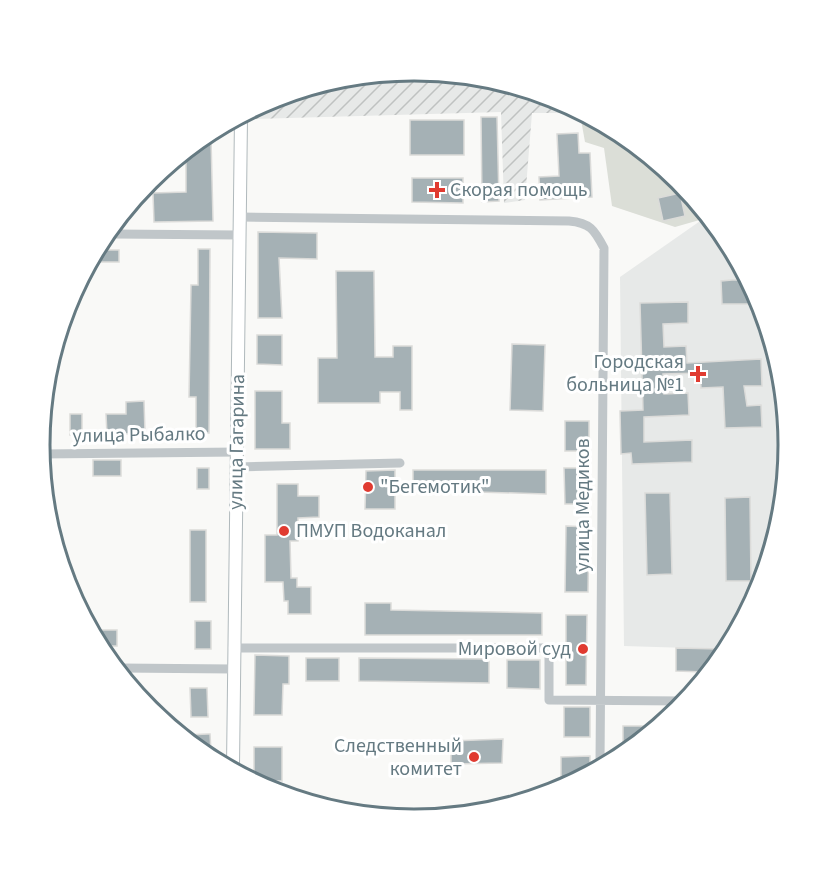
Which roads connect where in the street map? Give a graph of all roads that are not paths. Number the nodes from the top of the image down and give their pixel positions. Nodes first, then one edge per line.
1 (241, 124) edge
2 (240, 217) junction
3 (117, 234) edge
4 (240, 235) junction
5 (238, 452) junction
6 (50, 454) edge
7 (400, 464) dead end
8 (237, 467) junction
9 (233, 648) junction
10 (126, 668) edge
11 (233, 669) junction
12 (600, 699) junction
13 (674, 701) edge
14 (600, 759) edge
15 (233, 762) edge

1 - 2 street, улица Гагарина
2 - 4 street, улица Гагарина
2 - 12 street, улица Медиков
3 - 4 street
4 - 5 street, улица Гагарина
5 - 6 street, улица Рыбалко
5 - 8 street, улица Гагарина
7 - 8 street
8 - 9 street, улица Гагарина
9 - 11 street, улица Гагарина
9 - 12 street
10 - 11 street
11 - 15 street, улица Гагарина
12 - 13 street
12 - 14 street, улица Медиков

